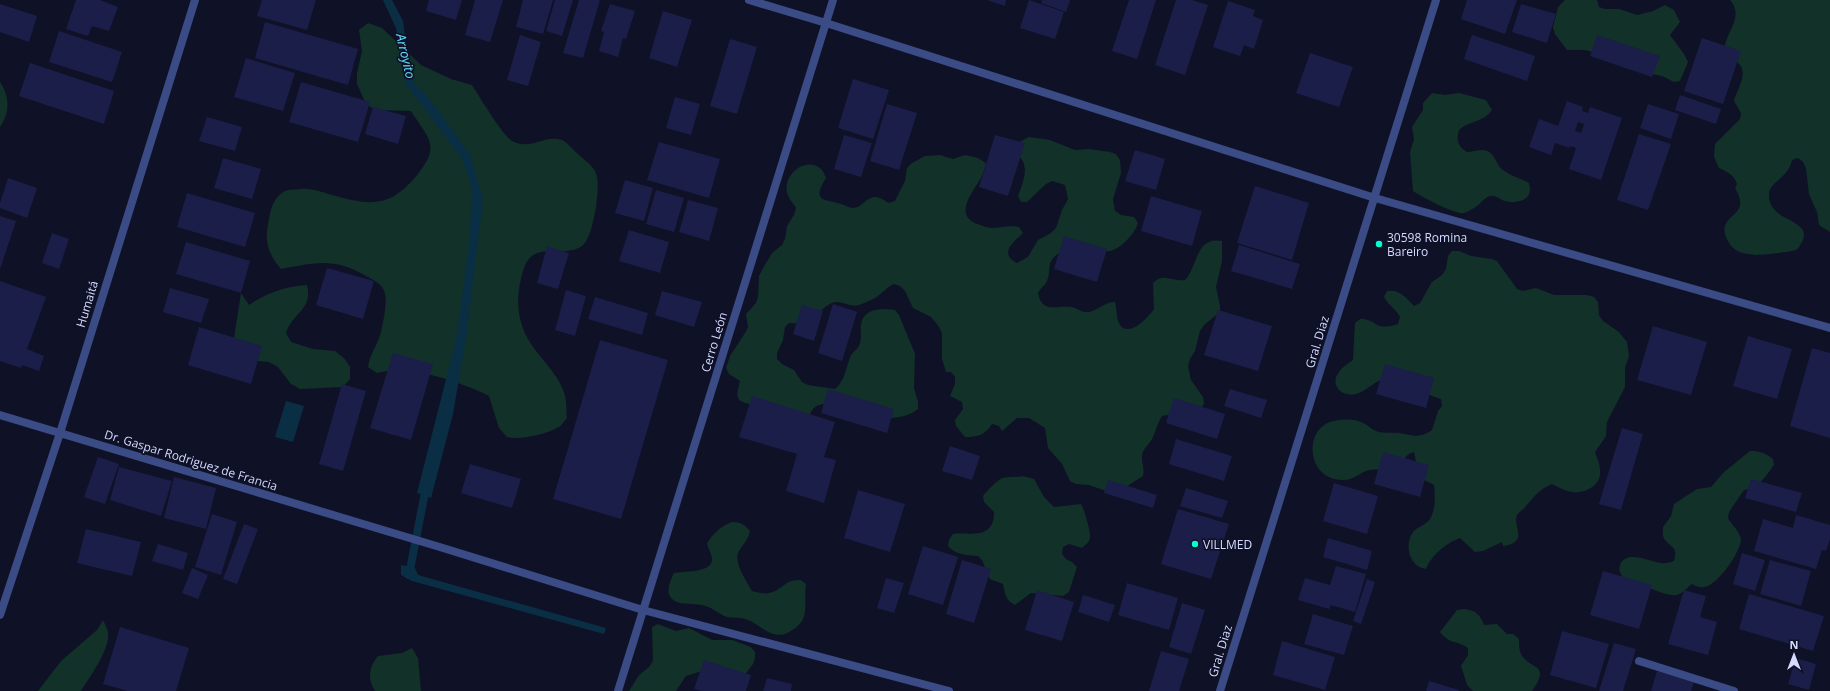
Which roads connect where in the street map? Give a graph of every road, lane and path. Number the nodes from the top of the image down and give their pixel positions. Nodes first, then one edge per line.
1 (195, 0) edge
2 (749, 0) edge
3 (834, 0) edge
4 (1436, 0) edge
5 (826, 23) junction
6 (1375, 198) junction
7 (1830, 328) edge
8 (0, 415) edge
9 (60, 433) junction
10 (643, 610) junction
11 (0, 615) edge
12 (1640, 661) dead end
13 (618, 691) edge
14 (949, 691) edge
15 (1220, 691) edge
16 (1734, 691) edge

1 - 9 street, Humaitá
2 - 5 street
3 - 5 street, Cerro León
4 - 6 street, Gral. Diaz
5 - 6 street
5 - 10 street, Cerro León
6 - 7 street
6 - 15 street, Gral. Diaz
8 - 9 street, Dr. Gaspar Rodriguez de Francia
9 - 10 street, Dr. Gaspar Rodriguez de Francia
9 - 11 street, Humaitá
10 - 13 street, Cerro León
10 - 14 street, Dr. Gaspar Rodriguez de Francia
12 - 16 street

